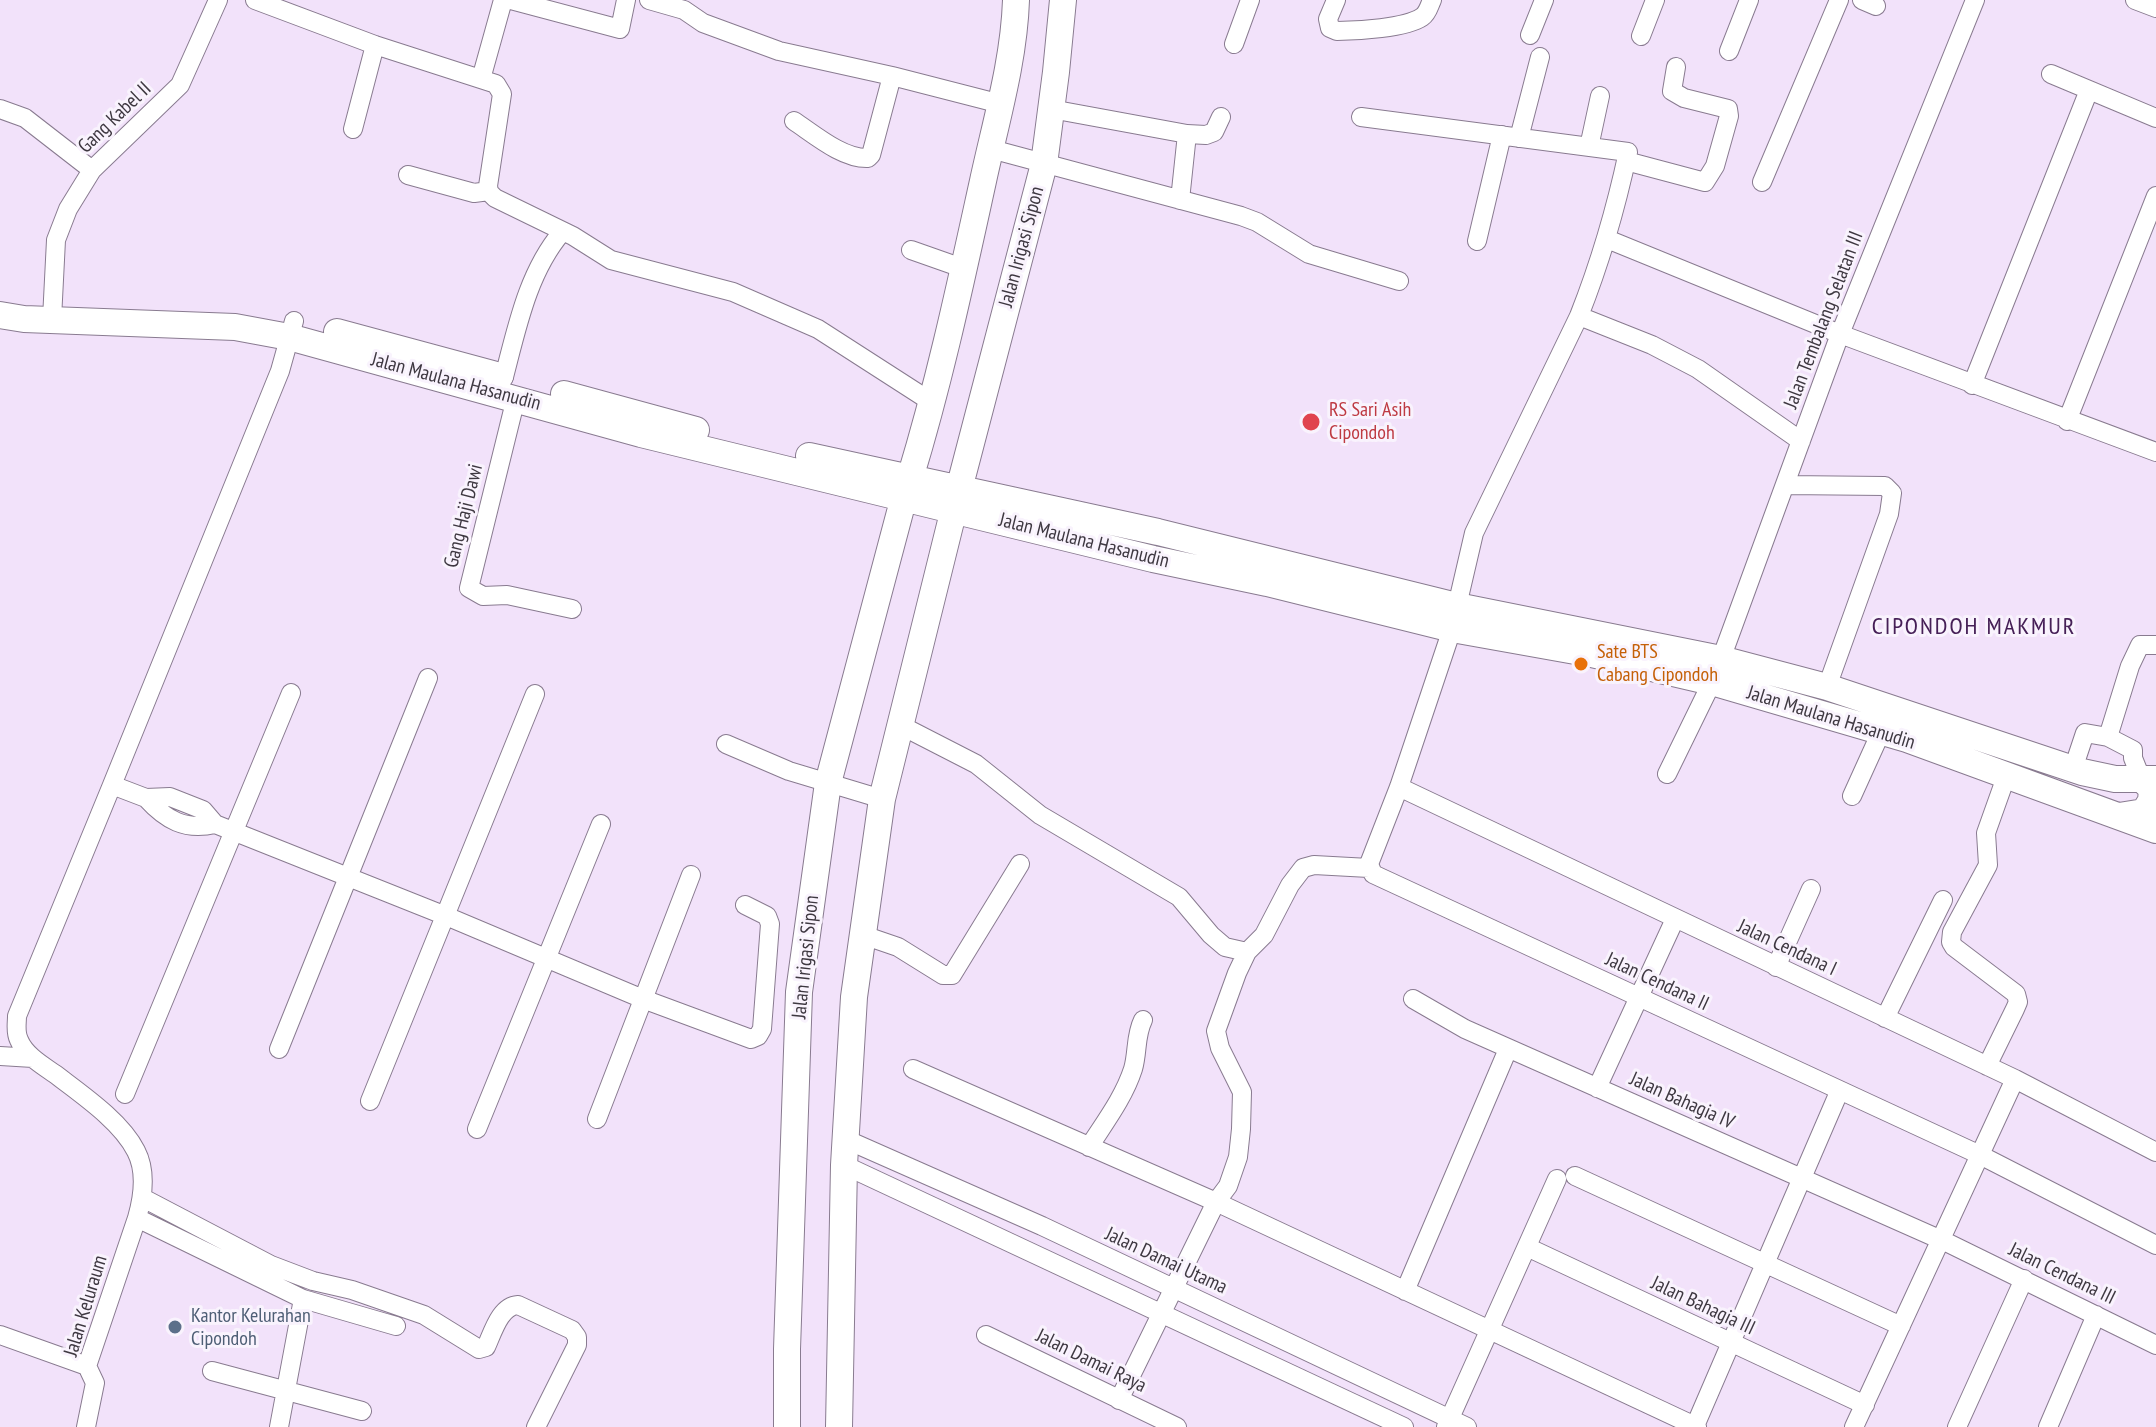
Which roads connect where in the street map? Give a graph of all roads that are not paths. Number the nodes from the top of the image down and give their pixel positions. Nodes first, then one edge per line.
1 (218, 0) edge
2 (255, 0) edge
3 (503, 0) edge
4 (511, 0) edge
5 (626, 0) edge
6 (649, 0) edge
7 (1016, 0) edge
8 (1063, 0) edge
9 (1250, 0) edge
10 (1336, 0) edge
11 (1432, 0) edge
12 (1544, 0) edge
13 (1655, 0) edge
14 (1749, 0) edge
15 (1839, 0) edge
16 (1975, 0) edge
17 (2135, 0) edge
18 (2156, 8) edge
19 (1530, 35) dead end
20 (1641, 36) dead end
21 (1234, 44) dead end
22 (375, 45) junction
23 (1729, 51) dead end
24 (1540, 57) dead end
25 (1676, 67) dead end
26 (2051, 74) dead end
27 (892, 76) junction
28 (481, 79) junction
29 (2089, 90) junction
30 (1600, 96) dead end
31 (1001, 104) junction
32 (0, 109) edge
33 (1051, 109) junction
34 (1221, 117) dead end
35 (1361, 117) dead end
36 (2156, 118) edge
37 (794, 121) dead end
38 (353, 129) dead end
39 (1187, 134) junction
40 (1510, 137) junction
41 (1589, 147) junction
42 (994, 150) junction
43 (1626, 161) junction
44 (1042, 163) junction
45 (92, 170) junction
46 (408, 175) dead end
47 (1762, 182) dead end
48 (489, 191) junction
49 (2156, 196) edge
50 (1180, 200) junction
51 (562, 232) junction
52 (1607, 239) junction
53 (1477, 241) dead end
54 (911, 250) dead end
55 (965, 269) junction
56 (1399, 281) dead end
57 (0, 298) edge
58 (52, 304) junction
59 (0, 315) edge
60 (1579, 316) junction
61 (1840, 334) junction
62 (290, 336) junction
63 (509, 379) junction
64 (1972, 385) junction
65 (930, 413) junction
66 (2067, 421) junction
67 (1801, 441) junction
68 (2154, 446) edge
69 (913, 485) junction
70 (1785, 485) junction
71 (955, 493) junction
72 (1459, 604) junction
73 (572, 609) dead end
74 (2156, 645) edge
75 (1716, 671) junction
76 (428, 678) dead end
77 (1827, 687) junction
78 (291, 693) dead end
79 (535, 694) dead end
80 (900, 725) junction
81 (1881, 732) junction
82 (2108, 737) junction
83 (726, 744) dead end
84 (2073, 769) junction
85 (1667, 774) dead end
86 (2007, 774) junction
87 (2148, 779) edge
88 (832, 784) junction
89 (112, 785) junction
90 (1399, 787) junction
91 (1852, 796) dead end
92 (879, 798) junction
93 (2119, 816) junction
94 (601, 824) dead end
95 (2156, 830) edge
96 (235, 832) junction
97 (1020, 864) dead end
98 (1369, 868) junction
99 (691, 875) dead end
100 (347, 877) junction
101 (1811, 889) dead end
102 (1943, 900) dead end
103 (745, 905) dead end
104 (446, 916) junction
105 (1675, 919) junction
106 (863, 935) junction
107 (1247, 952) junction
108 (547, 959) junction
109 (1776, 967) junction
110 (1639, 998) junction
111 (643, 999) junction
112 (1413, 999) dead end
113 (1885, 1018) junction
114 (1143, 1020) dead end
115 (279, 1049) dead end
116 (1508, 1049) junction
117 (0, 1056) edge
118 (33, 1058) junction
119 (1987, 1066) junction
120 (913, 1069) dead end
121 (2015, 1079) junction
122 (1597, 1088) junction
123 (1839, 1092) junction
124 (125, 1094) dead end
125 (370, 1101) dead end
126 (597, 1119) dead end
127 (477, 1129) dead end
128 (845, 1139) junction
129 (1089, 1147) junction
130 (2156, 1152) edge
131 (1980, 1155) junction
132 (844, 1165) junction
133 (1801, 1177) junction
134 (143, 1198) junction
135 (1216, 1202) junction
136 (137, 1218) junction
137 (1942, 1240) junction
138 (2156, 1245) edge
139 (1527, 1247) junction
140 (1764, 1264) junction
141 (2024, 1279) junction
142 (1174, 1289) junction
143 (1405, 1291) junction
144 (303, 1299) junction
145 (1162, 1313) junction
146 (2096, 1315) junction
147 (396, 1326) dead end
148 (1901, 1326) junction
149 (1489, 1330) junction
150 (0, 1335) edge
151 (986, 1335) dead end
152 (1730, 1343) junction
153 (2156, 1345) edge
154 (87, 1366) junction
155 (212, 1371) dead end
156 (285, 1391) junction
157 (1119, 1400) junction
158 (1863, 1404) junction
159 (362, 1411) dead end
160 (1447, 1423) edge
161 (1696, 1426) edge
162 (86, 1427) edge
163 (279, 1427) edge
164 (536, 1427) edge
165 (787, 1427) edge
166 (839, 1427) edge
167 (1177, 1427) edge
168 (1404, 1427) edge
169 (1467, 1427) edge
170 (1854, 1427) edge
171 (1957, 1427) edge
172 (2048, 1427) edge

1 - 45 street, Gang Kabel II
2 - 22 street
3 - 28 street
4 - 5 street
6 - 27 street
7 - 31 street, Jalan Irigasi Sipon
8 - 33 street, Jalan Irigasi Sipon
9 - 21 street
10 - 11 street
12 - 19 street
13 - 20 street
14 - 23 street
15 - 47 street
16 - 61 street, Jalan Tembalang Selatan III
17 - 18 street
22 - 28 street
22 - 38 street
24 - 40 street
25 - 43 street
26 - 29 street
27 - 31 street
27 - 37 street
28 - 48 street
29 - 36 street
29 - 64 street
30 - 41 street
31 - 42 street, Jalan Irigasi Sipon
32 - 45 street
33 - 39 street
33 - 44 street, Jalan Irigasi Sipon
34 - 39 street
35 - 40 street
39 - 50 street
40 - 41 street
40 - 53 street
41 - 43 street
42 - 44 street
42 - 55 street, Jalan Irigasi Sipon
43 - 52 street
44 - 50 street
44 - 71 street, Jalan Irigasi Sipon
45 - 58 street, Gang Kabel II
46 - 48 street
48 - 51 street
49 - 66 street
50 - 56 street
51 - 63 street
51 - 65 street
52 - 60 street
52 - 61 street
54 - 55 street
55 - 65 street, Jalan Irigasi Sipon
57 - 58 street, Jalan Maulana Hasanudin
58 - 59 street, Jalan Maulana Hasanudin
58 - 62 street, Jalan Maulana Hasanudin
60 - 67 street
60 - 72 street
61 - 64 street
61 - 67 street, Jalan Tembalang Selatan III
62 - 63 street, Jalan Maulana Hasanudin
62 - 89 street
63 - 69 street, Jalan Maulana Hasanudin
63 - 73 street, Gang Haji Dawi
64 - 66 street
65 - 69 street, Jalan Irigasi Sipon
66 - 68 street
67 - 70 street, Jalan Tembalang Selatan III
69 - 71 street, Jalan Maulana Hasanudin
69 - 88 street, Jalan Irigasi Sipon
70 - 75 street, Jalan Tembalang Selatan III
70 - 77 street
71 - 72 street, Jalan Maulana Hasanudin
71 - 80 street, Jalan Irigasi Sipon
72 - 75 street, Jalan Maulana Hasanudin
72 - 90 street
74 - 82 street
75 - 77 street, Jalan Maulana Hasanudin
75 - 81 street, Jalan Maulana Hasanudin
75 - 85 street, Jalan Tembalang Selatan III
76 - 100 street
77 - 84 street, Jalan Maulana Hasanudin
78 - 96 street
79 - 104 street
80 - 92 street, Jalan Irigasi Sipon
80 - 107 street
81 - 86 street, Jalan Maulana Hasanudin
81 - 91 street
82 - 84 street
82 - 87 street
83 - 88 street
84 - 87 street, Jalan Maulana Hasanudin
86 - 93 street, Jalan Maulana Hasanudin
86 - 119 street
87 - 93 street
88 - 92 street
88 - 165 street, Jalan Irigasi Sipon
89 - 96 street
89 - 118 street
90 - 98 street
90 - 105 street, Jalan Cendana I
92 - 106 street, Jalan Irigasi Sipon
93 - 95 street, Jalan Maulana Hasanudin
94 - 108 street
96 - 100 street
96 - 124 street
97 - 106 street
98 - 107 street
98 - 110 street, Jalan Cendana II
99 - 111 street
100 - 104 street
100 - 115 street
101 - 109 street
102 - 113 street
103 - 111 street
104 - 108 street
104 - 125 street
105 - 109 street, Jalan Cendana I
105 - 110 street
106 - 128 street, Jalan Irigasi Sipon
107 - 135 street
108 - 111 street
108 - 127 street
109 - 113 street, Jalan Cendana I
110 - 122 street
110 - 123 street, Jalan Cendana II
111 - 126 street
112 - 116 street, Jalan Bahagia IV
113 - 119 street, Jalan Cendana I
114 - 129 street
116 - 122 street, Jalan Bahagia IV
116 - 143 street
117 - 118 street
118 - 134 street
119 - 121 street, Jalan Cendana I
120 - 129 street
121 - 130 street, Jalan Cendana I
121 - 131 street
122 - 133 street, Jalan Bahagia IV
123 - 131 street, Jalan Cendana II
123 - 133 street
128 - 132 street, Jalan Irigasi Sipon
128 - 142 street, Jalan Damai Utama
129 - 135 street
131 - 137 street
131 - 138 street, Jalan Cendana II
132 - 145 street
132 - 166 street, Jalan Irigasi Sipon
133 - 137 street, Jalan Bahagia IV
133 - 140 street
134 - 136 street, Jalan Keluraum
134 - 164 street
135 - 142 street
135 - 143 street
136 - 144 street
136 - 154 street, Jalan Keluraum
137 - 141 street, Jalan Cendana III
137 - 148 street
139 - 140 street
139 - 149 street
139 - 152 street, Jalan Bahagia III
140 - 148 street
140 - 152 street
141 - 146 street, Jalan Cendana III
141 - 171 street
142 - 145 street
142 - 160 street, Jalan Damai Utama
143 - 149 street
144 - 147 street
144 - 156 street
145 - 157 street
145 - 168 street
146 - 153 street, Jalan Cendana III
146 - 172 street
148 - 158 street
149 - 160 street
149 - 161 street
150 - 154 street
151 - 157 street, Jalan Damai Raya
152 - 158 street, Jalan Bahagia III
152 - 161 street
154 - 162 street, Jalan Keluraum
155 - 156 street
156 - 159 street
156 - 163 street
157 - 167 street, Jalan Damai Raya
158 - 170 street
160 - 169 street, Jalan Damai Utama

